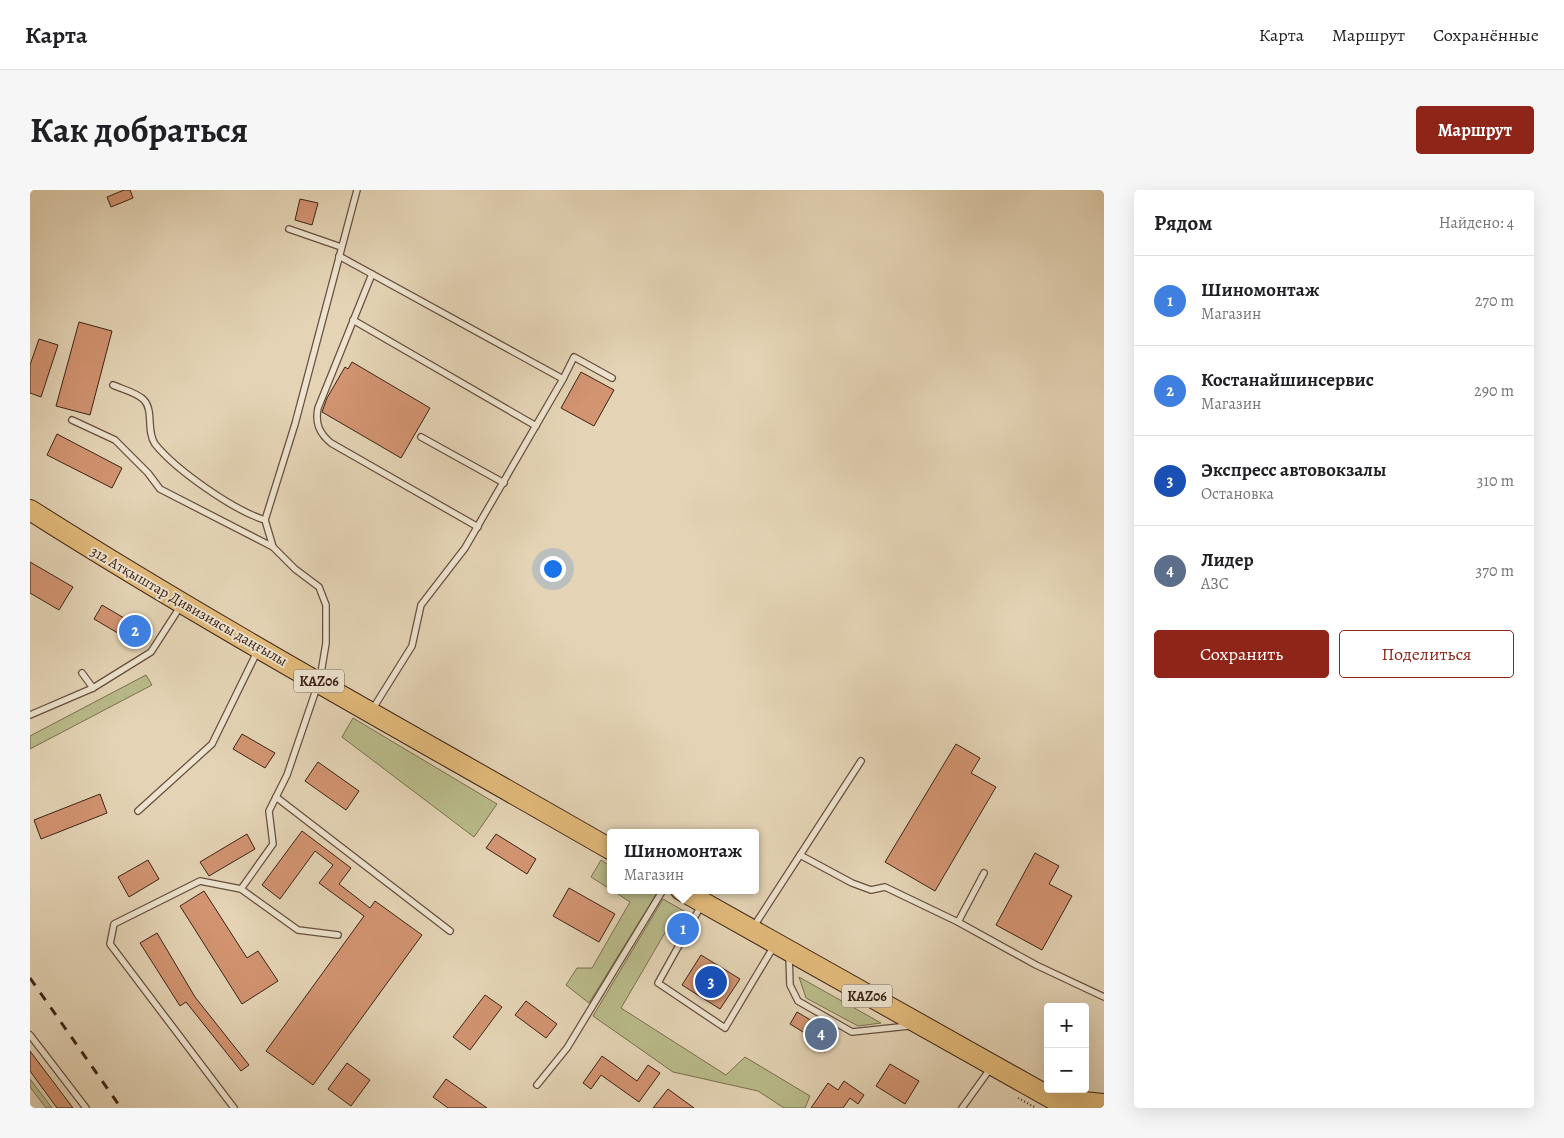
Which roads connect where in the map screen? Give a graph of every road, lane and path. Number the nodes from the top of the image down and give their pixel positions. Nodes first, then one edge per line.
1 (357, 190) edge
2 (289, 229) dead end
3 (342, 247) junction
4 (339, 256) junction
5 (372, 274) junction
6 (354, 320) junction
7 (612, 378) dead end
8 (563, 379) junction
9 (113, 385) dead end
10 (72, 420) dead end
11 (536, 426) junction
12 (421, 436) dead end
13 (504, 483) junction
14 (30, 510) edge
15 (265, 520) junction
16 (478, 527) junction
17 (272, 547) junction
18 (182, 603) junction
19 (259, 648) junction
20 (82, 673) dead end
21 (319, 682) junction
22 (93, 688) junction
23 (371, 711) junction
24 (30, 715) edge
25 (861, 761) dead end
26 (276, 797) junction
27 (138, 811) dead end
28 (607, 848) edge
29 (800, 855) junction
30 (984, 873) dead end
31 (241, 889) junction
32 (661, 894) edge
33 (688, 894) edge
34 (703, 902) junction
35 (958, 922) junction
36 (751, 930) junction
37 (450, 931) dead end
38 (338, 935) dead end
39 (782, 948) junction
40 (1104, 997) edge
41 (919, 1024) junction
42 (30, 1034) edge
43 (992, 1066) junction
44 (537, 1085) dead end
45 (1061, 1104) edge
46 (1104, 1104) edge
47 (86, 1108) edge
48 (234, 1108) edge
49 (962, 1108) edge

1 - 3 lane
2 - 3 lane
3 - 4 lane
4 - 5 lane
4 - 15 lane
5 - 6 lane
5 - 8 lane
6 - 11 lane
6 - 16 lane
7 - 8 lane
8 - 11 lane
9 - 15 lane
10 - 17 lane
11 - 13 lane
12 - 13 lane
13 - 16 lane
14 - 18 highway, 312 Атқыштар Дивизиясы даңғылы / KАZ06
15 - 17 lane
16 - 23 lane
17 - 21 lane
18 - 19 highway, 312 Атқыштар Дивизиясы даңғылы / KАZ06
18 - 22 lane
19 - 21 highway, 312 Атқыштар Дивизиясы даңғылы / KАZ06
19 - 27 lane
20 - 22 lane
21 - 23 highway, 312 Атқыштар Дивизиясы даңғылы / KАZ06
21 - 26 lane
22 - 24 lane
23 - 28 highway, 312 Атқыштар Дивизиясы даңғылы / KАZ06
25 - 29 lane
26 - 31 lane
26 - 37 lane
29 - 35 lane
29 - 36 lane
30 - 35 lane
31 - 38 lane
31 - 48 lane
32 - 44 lane
33 - 34 highway, KАZ06
34 - 36 highway, KАZ06
34 - 39 lane
35 - 40 lane
36 - 39 highway, KАZ06
39 - 41 highway, KАZ06
39 - 41 lane
41 - 43 highway, KАZ06
42 - 47 lane
43 - 45 highway, KАZ06
43 - 49 lane
45 - 46 highway

